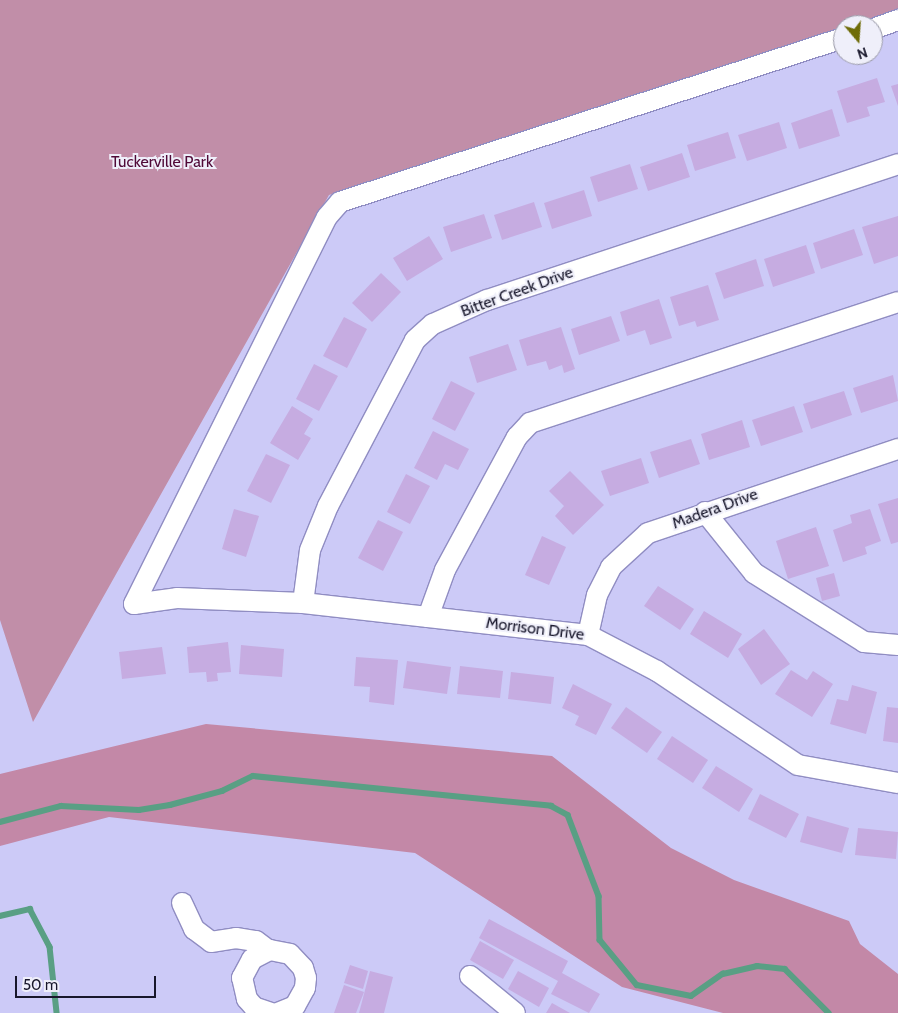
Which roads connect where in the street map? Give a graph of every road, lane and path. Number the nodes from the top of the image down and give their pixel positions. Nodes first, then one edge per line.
1 (898, 20) edge
2 (883, 25) edge
3 (833, 41) edge
4 (898, 164) edge
5 (898, 302) edge
6 (898, 449) edge
7 (705, 512) junction
8 (303, 603) junction
9 (428, 617) junction
10 (588, 635) junction
11 (898, 646) edge
12 (898, 783) edge
13 (182, 903) dead end
14 (268, 950) junction
15 (470, 976) dead end
16 (292, 1011) edge
17 (271, 1013) edge
18 (515, 1013) edge

1 - 2 street
3 - 8 street, Morrison Drive
4 - 8 street, Bitter Creek Drive
5 - 9 street
6 - 7 street, Madera Drive
7 - 10 street, Madera Drive
7 - 11 street
8 - 9 street, Morrison Drive
9 - 10 street, Morrison Drive
10 - 12 street, Morrison Drive
13 - 14 street
14 - 16 street
14 - 17 street
15 - 18 street

